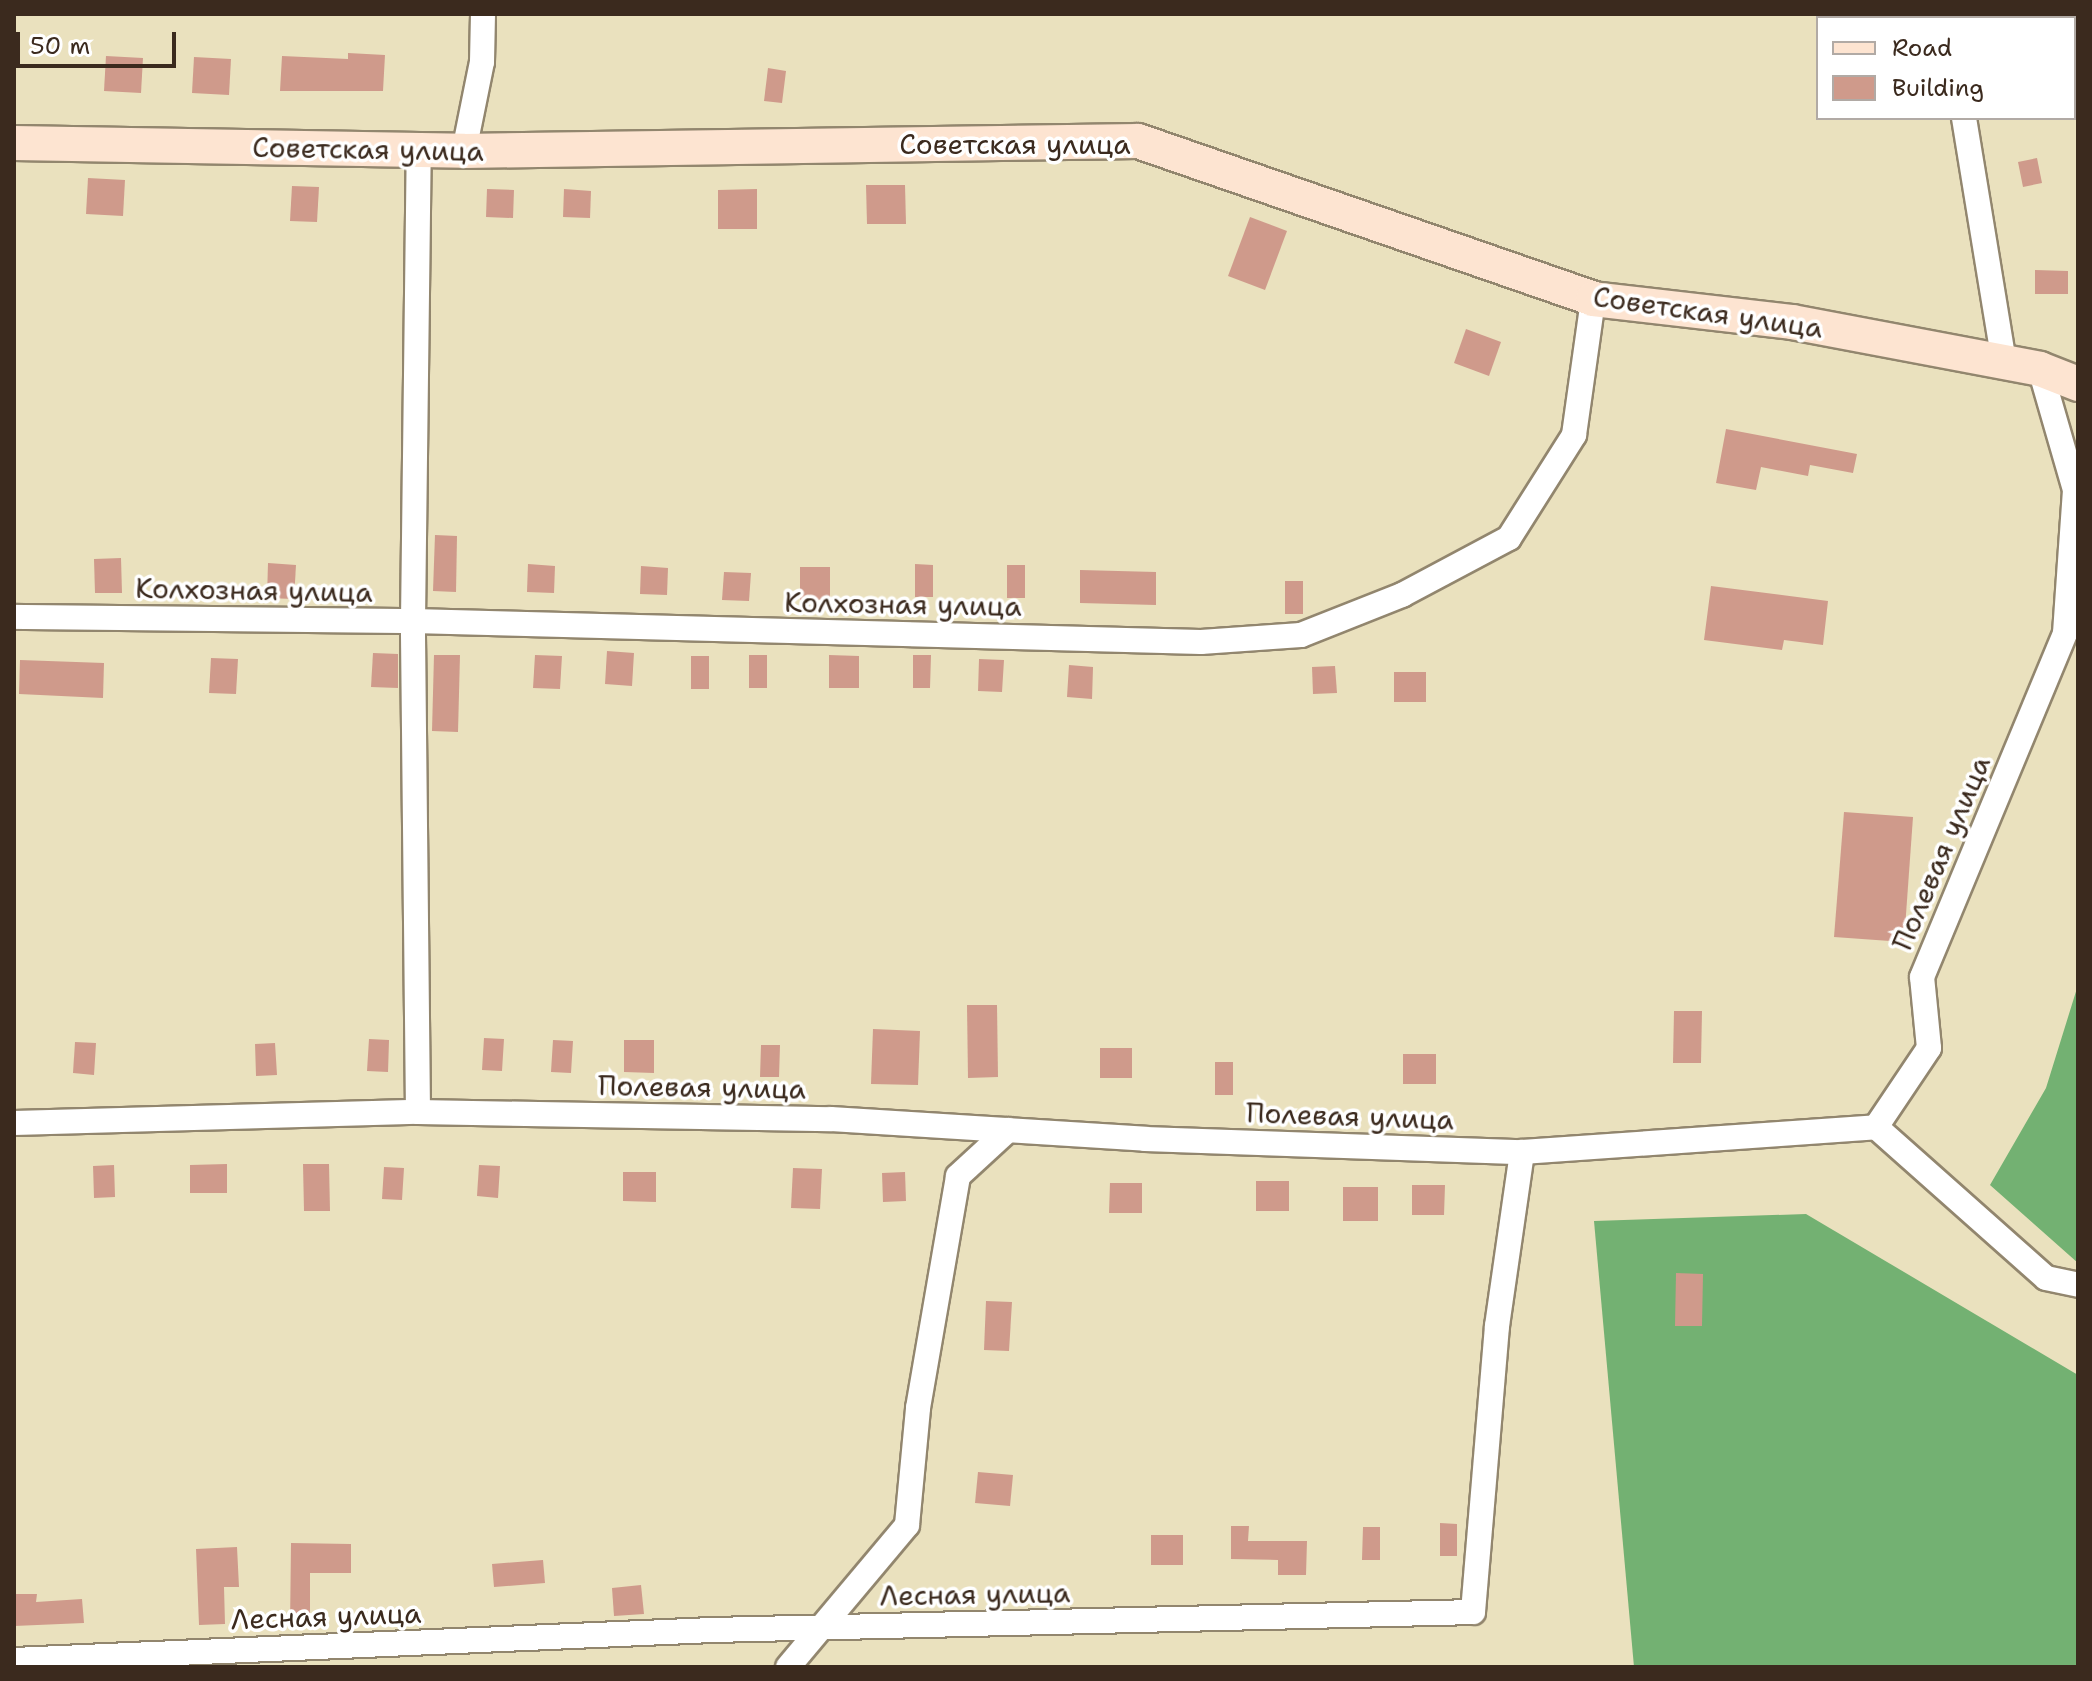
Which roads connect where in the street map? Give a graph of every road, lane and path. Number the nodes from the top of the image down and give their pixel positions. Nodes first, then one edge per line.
1 (483, 14) edge
2 (1964, 120) edge
3 (14, 143) edge
4 (419, 150) junction
5 (464, 151) junction
6 (1593, 299) junction
7 (2004, 362) junction
8 (2040, 369) junction
9 (2078, 384) edge
10 (14, 617) edge
11 (413, 621) junction
12 (418, 1112) junction
13 (14, 1123) edge
14 (1876, 1127) junction
15 (1008, 1130) junction
16 (1522, 1152) junction
17 (2078, 1285) edge
18 (817, 1627) junction
19 (14, 1660) edge
20 (788, 1667) edge

1 - 5 street
2 - 7 street
3 - 4 street, Советская улица
4 - 5 street, Советская улица
4 - 11 street
5 - 6 street, Советская улица
6 - 7 street, Советская улица
6 - 11 street, Колхозная улица
7 - 8 street, Советская улица
8 - 9 street, Советская улица
8 - 14 street, Полевая улица
10 - 11 street, Колхозная улица
11 - 12 street
12 - 13 street, Полевая улица
12 - 15 street, Полевая улица
14 - 16 street, Полевая улица
14 - 17 street
15 - 16 street, Полевая улица
15 - 18 street
16 - 18 street, Лесная улица
18 - 19 street, Лесная улица
18 - 20 street

